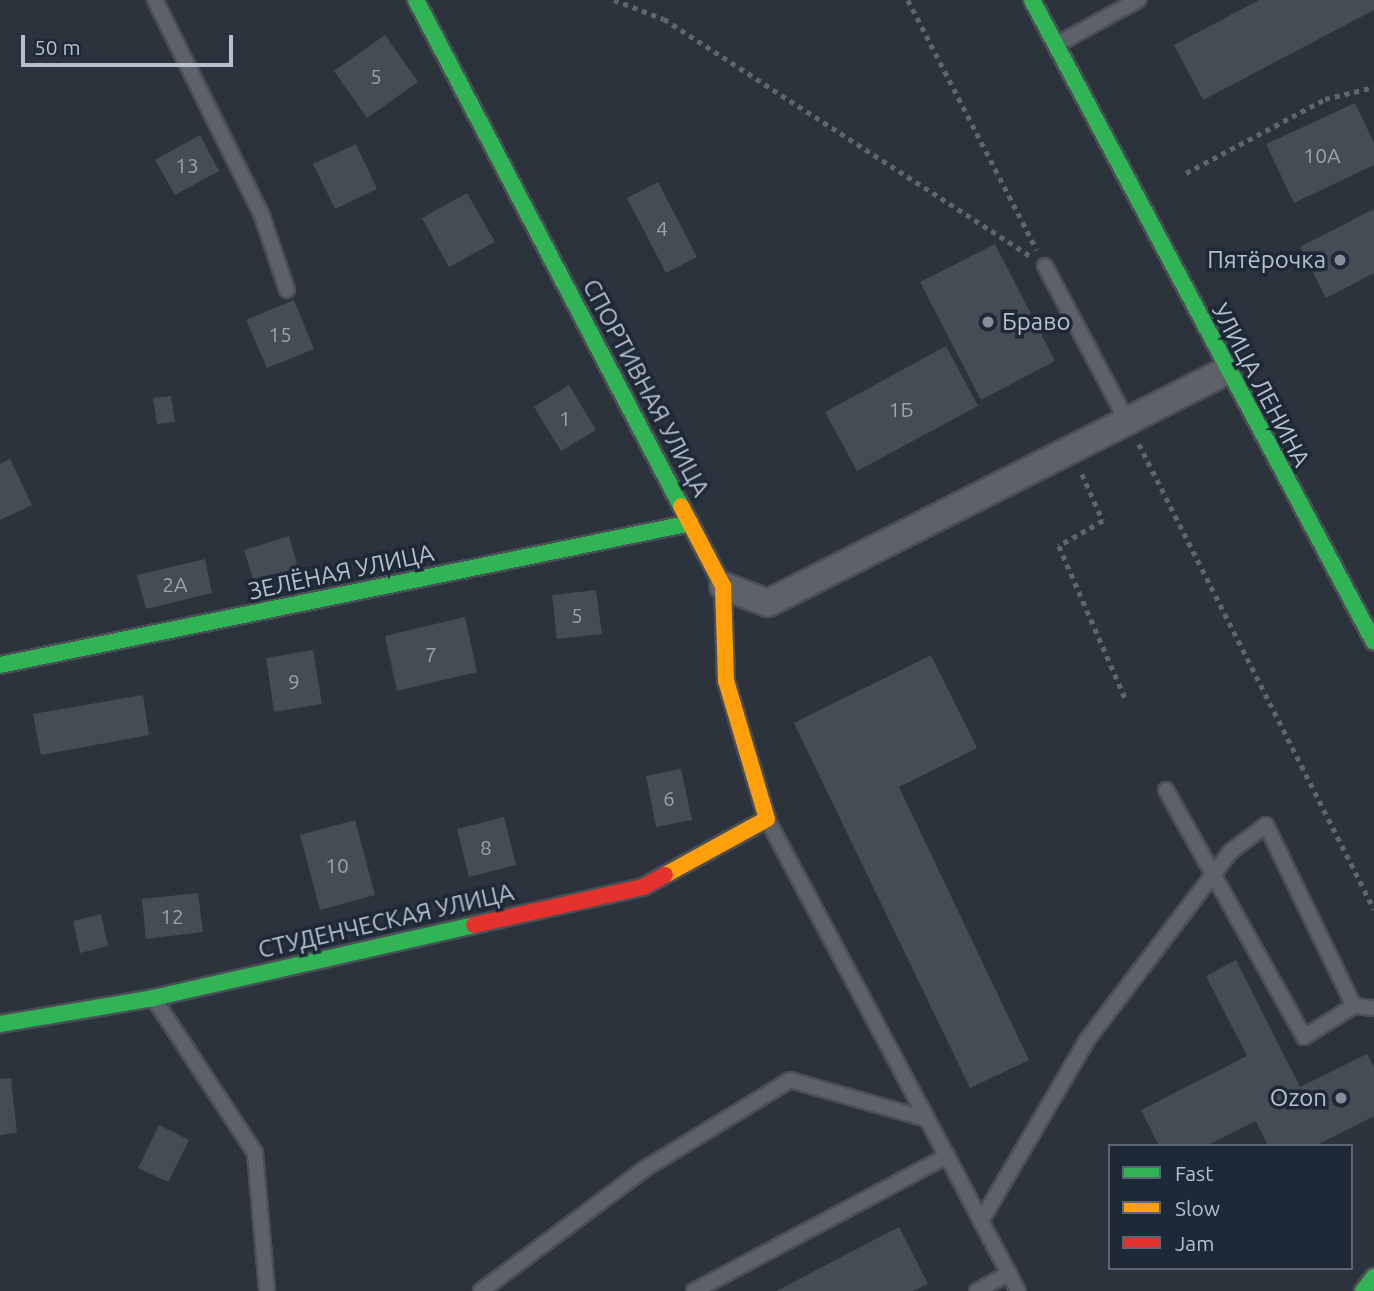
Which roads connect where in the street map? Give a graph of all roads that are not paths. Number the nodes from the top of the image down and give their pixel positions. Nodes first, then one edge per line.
1 (155, 0) edge
2 (1032, 0) edge
3 (1138, 0) edge
4 (420, 1) edge
5 (1056, 46) junction
6 (1045, 266) road end
7 (287, 290) dead end
8 (1226, 371) junction
9 (1127, 421) junction
10 (691, 523) junction
11 (723, 586) junction
12 (1374, 642) edge
13 (0, 665) edge
14 (1166, 790) dead end
15 (767, 819) junction
16 (1214, 873) junction
17 (153, 998) junction
18 (1354, 1006) junction
19 (1374, 1008) edge
20 (0, 1024) edge
21 (928, 1119) junction
22 (947, 1156) junction
23 (981, 1221) junction
24 (1009, 1273) junction
25 (1374, 1277) edge
26 (267, 1291) edge
27 (481, 1291) edge
28 (694, 1291) edge
29 (977, 1291) edge
30 (1018, 1291) edge
31 (1363, 1291) edge

1 - 7 lane
2 - 5 street, УЛИЦА ЛЕНИНА
3 - 5 lane
4 - 10 street, СПОРТИВНАЯ УЛИЦА
5 - 8 street, УЛИЦА ЛЕНИНА
6 - 9 lane
8 - 9 street
8 - 12 street, УЛИЦА ЛЕНИНА
9 - 11 street
10 - 11 street, СПОРТИВНАЯ УЛИЦА
10 - 13 street, ЗЕЛЁНАЯ УЛИЦА
11 - 15 street, СПОРТИВНАЯ УЛИЦА
14 - 16 lane
15 - 17 street, СТУДЕНЧЕСКАЯ УЛИЦА
15 - 21 lane
16 - 18 lane
16 - 18 lane
16 - 23 lane
17 - 20 street, СТУДЕНЧЕСКАЯ УЛИЦА
17 - 26 lane
18 - 19 lane
21 - 22 lane
21 - 27 lane
22 - 23 lane
22 - 28 lane
23 - 24 lane
24 - 29 lane
24 - 30 lane
25 - 31 street

